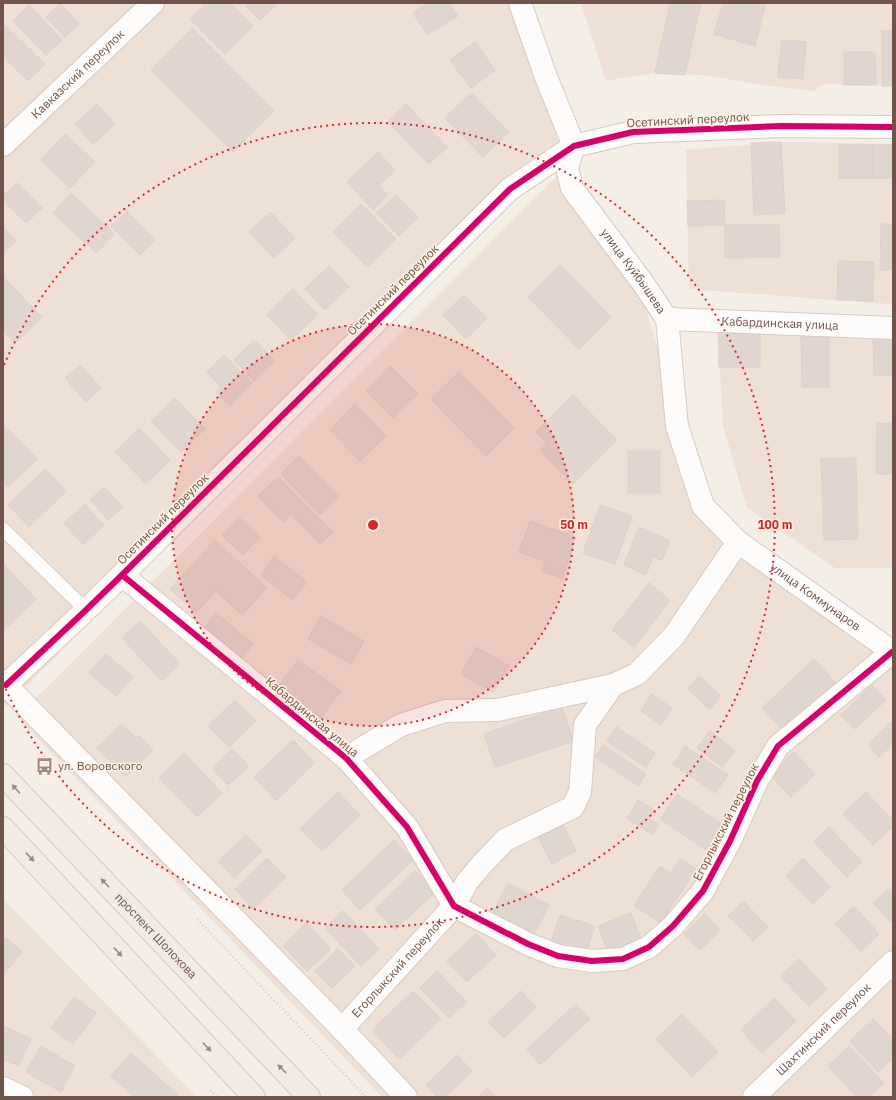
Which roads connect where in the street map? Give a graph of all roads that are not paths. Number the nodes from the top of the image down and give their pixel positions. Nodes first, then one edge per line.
1 (152, 3) edge
2 (520, 3) edge
3 (893, 127) edge
4 (3, 145) edge
5 (574, 146) junction
6 (667, 319) junction
7 (893, 328) edge
8 (3, 529) edge
9 (738, 542) junction
10 (122, 575) junction
11 (86, 610) junction
12 (893, 652) edge
13 (4, 683) edge
14 (613, 685) junction
15 (346, 758) junction
16 (3, 775) edge
17 (3, 828) edge
18 (454, 906) junction
19 (893, 962) edge
20 (342, 1029) junction
21 (3, 1088) edge
22 (22, 1097) edge
23 (254, 1097) edge
24 (309, 1097) edge
25 (406, 1097) edge
26 (754, 1097) edge

1 - 4 street, Кавказский переулок
2 - 5 street
3 - 5 street, Осетинский переулок
5 - 6 street, улица Куйбышева
5 - 10 street, Осетинский переулок
6 - 7 street, Кабардинская улица
6 - 9 street, улица Куйбышева
8 - 11 lane
9 - 12 street, улица Коммунаров
9 - 14 street
10 - 11 street, Осетинский переулок
10 - 15 street, Кабардинская улица
11 - 13 street, Осетинский переулок
12 - 18 street, Егорлыкский переулок
13 - 20 street
14 - 15 street, Кабардинская улица
14 - 18 street, Егорлыкский переулок
15 - 18 street, Кабардинская улица
24 -> 16 main road, проспект Шолохова
17 -> 23 main road
18 - 20 street, Егорлыкский переулок
19 - 26 street, Шахтинский переулок
20 - 25 street
21 - 22 street

